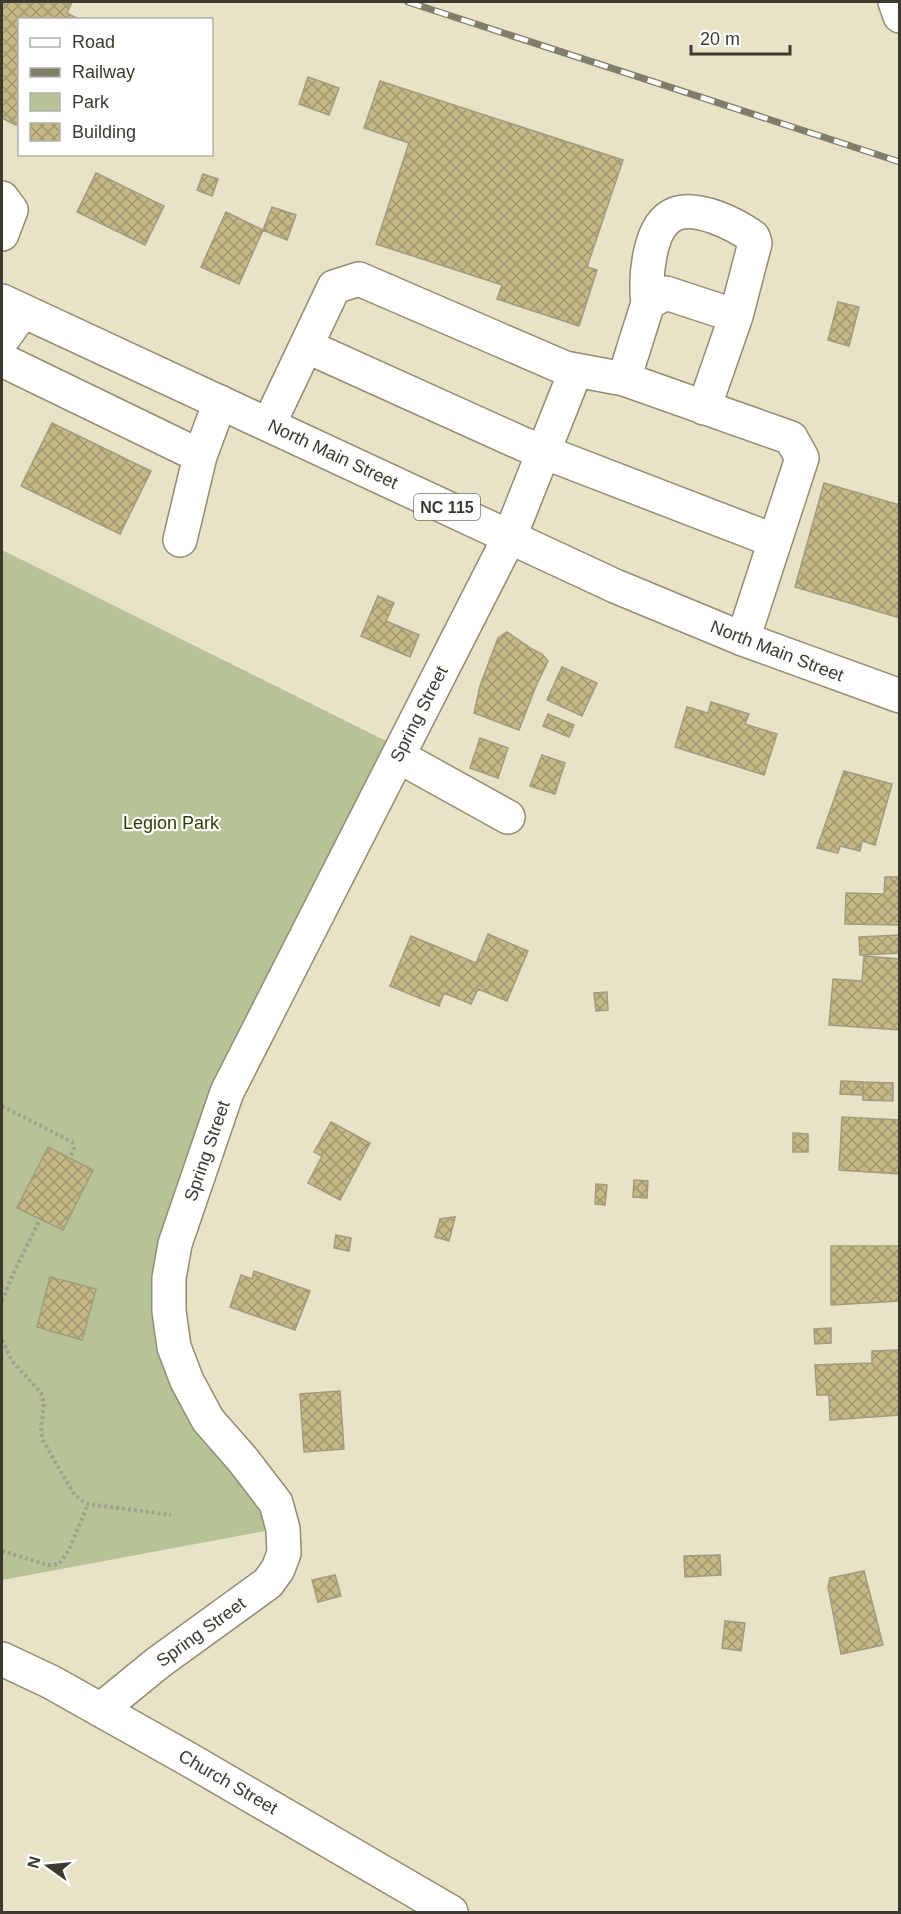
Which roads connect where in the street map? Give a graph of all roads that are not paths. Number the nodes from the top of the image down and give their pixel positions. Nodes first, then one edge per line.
1 (896, 2) edge
2 (900, 16) edge
3 (2, 198) edge
4 (2, 234) edge
5 (648, 303) junction
6 (12, 306) edge
7 (736, 316) junction
8 (2, 340) edge
9 (306, 346) junction
10 (2, 360) edge
11 (576, 370) junction
12 (624, 379) junction
13 (220, 402) junction
14 (705, 408) junction
15 (269, 424) junction
16 (543, 452) junction
17 (200, 456) junction
18 (510, 536) junction
19 (180, 540) dead end
20 (775, 541) junction
21 (743, 639) junction
22 (900, 696) edge
23 (398, 756) junction
24 (508, 817) dead end
25 (2, 1659) edge
26 (100, 1710) junction
27 (452, 1912) edge

1 - 2 street
3 - 4 street
5 - 7 street
5 - 7 street
5 - 12 street
6 - 8 street
6 - 13 street, North Main Street / NC 115
7 - 14 street
9 - 11 street
9 - 15 street
9 - 16 street
10 - 17 street
11 - 12 street
11 - 16 street, Spring Street
12 - 14 street
13 - 15 street, North Main Street / NC 115
13 - 17 street
14 - 20 street
15 - 18 street, North Main Street / NC 115
16 - 18 street, Spring Street
16 - 20 street
17 - 19 street
18 - 21 street, North Main Street / NC 115
18 - 23 street, Spring Street
20 - 21 street
21 - 22 street, North Main Street / NC 115
23 - 24 street
23 - 26 street, Spring Street
25 - 26 street, Church Street
26 - 27 street, Church Street

